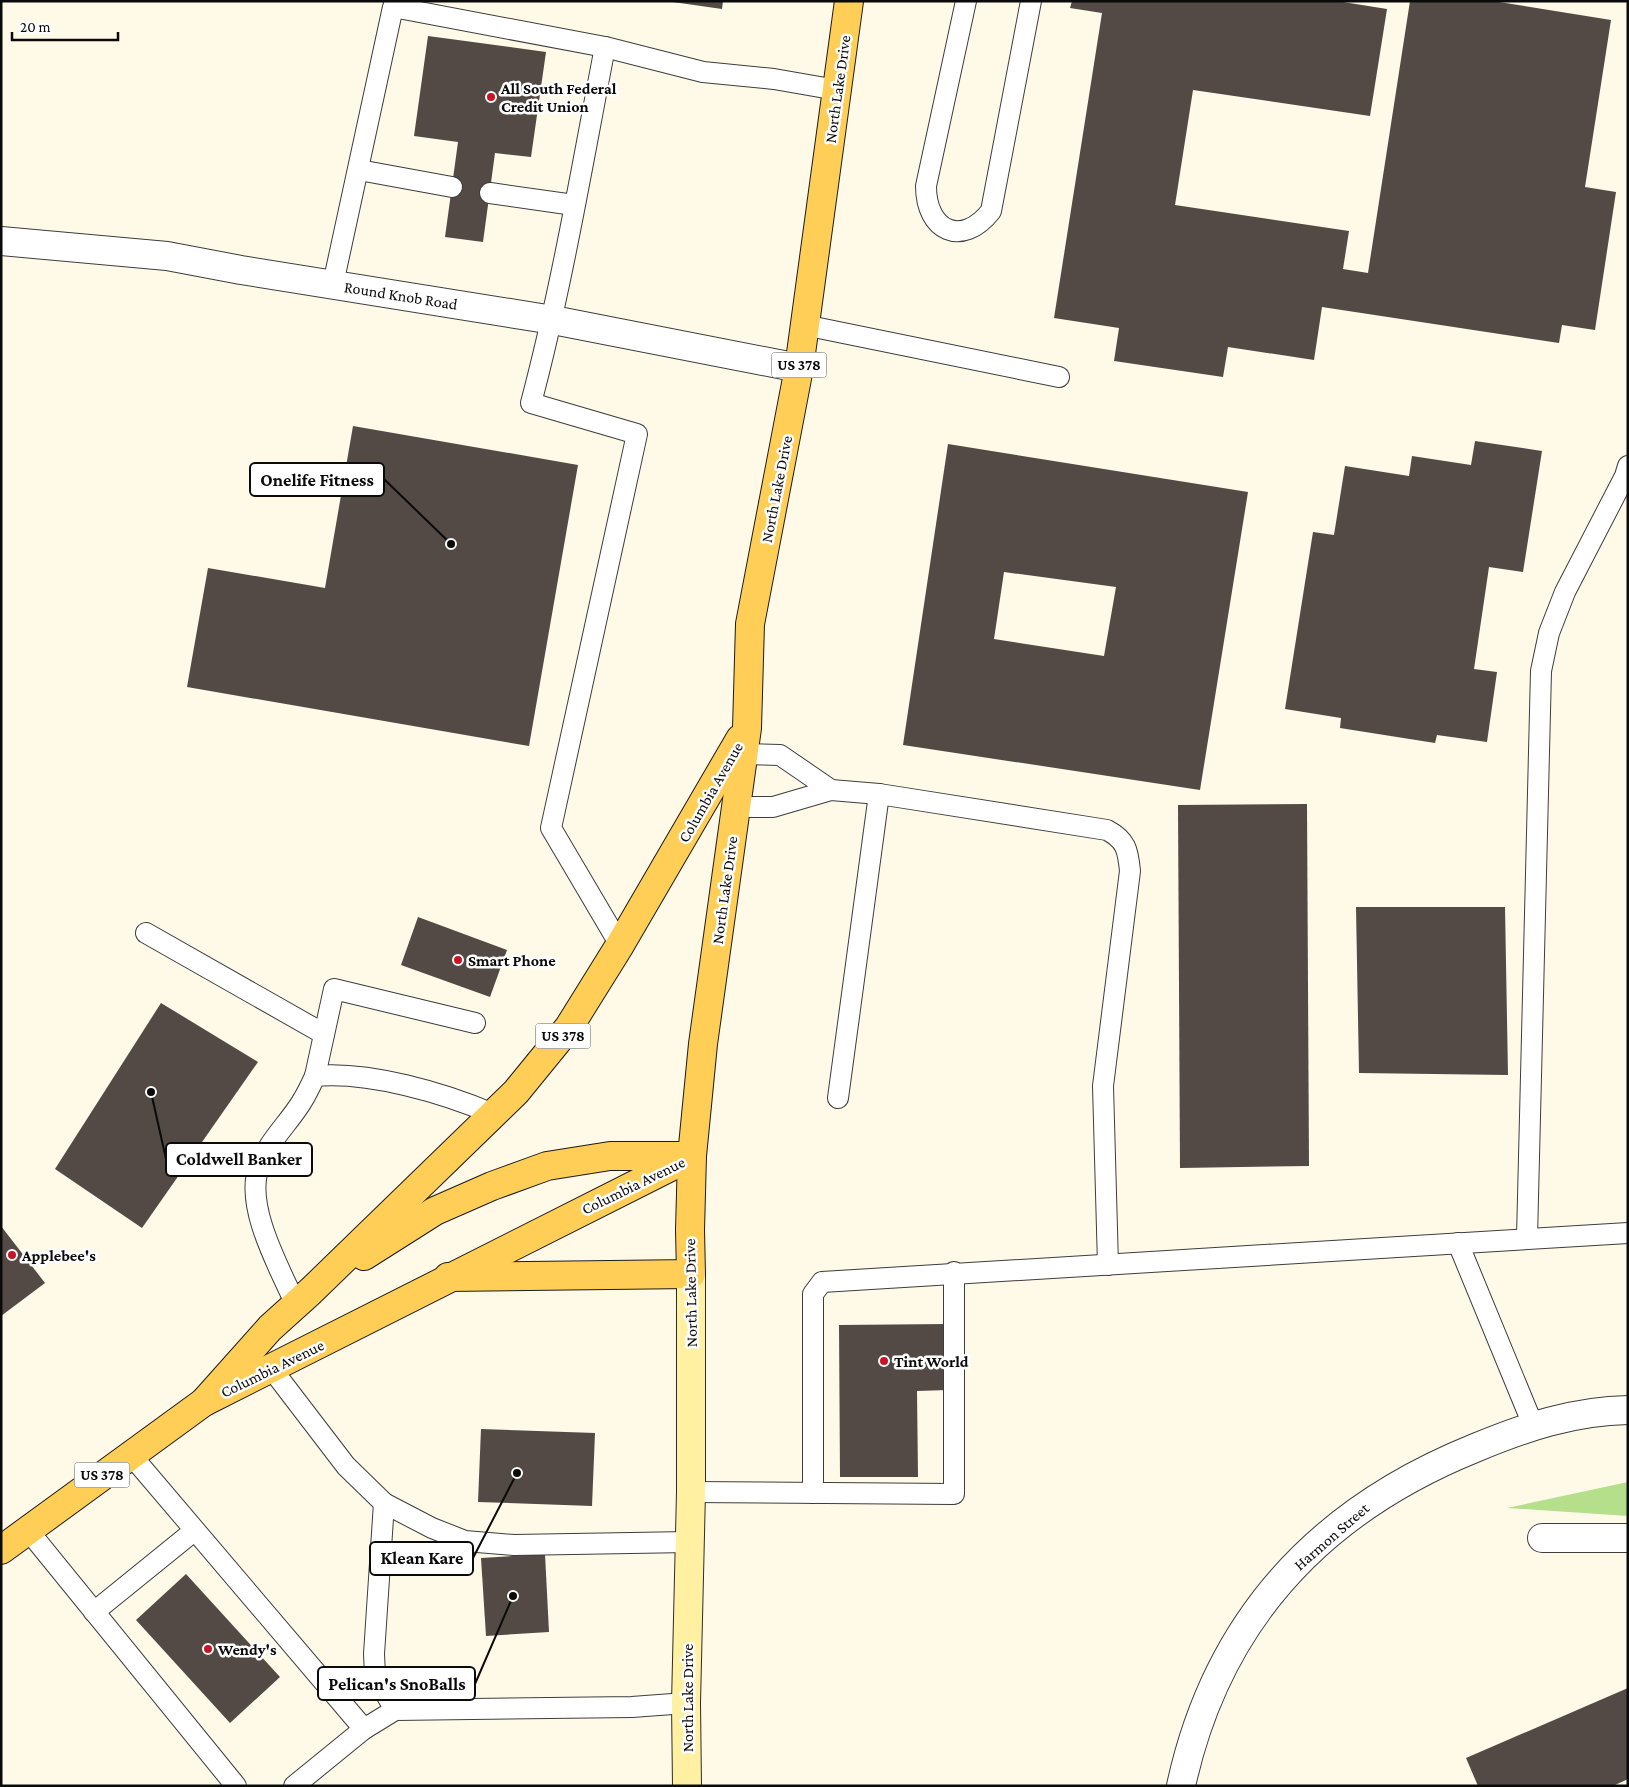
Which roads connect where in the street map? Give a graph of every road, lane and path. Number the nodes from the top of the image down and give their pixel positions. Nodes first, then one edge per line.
1 (849, 1) edge
2 (966, 1) edge
3 (1031, 1) edge
4 (605, 47) junction
5 (837, 90) junction
6 (359, 170) junction
7 (452, 187) dead end
8 (490, 193) dead end
9 (574, 205) junction
10 (1, 241) edge
11 (332, 284) junction
12 (554, 320) junction
13 (804, 325) junction
14 (799, 368) junction
15 (1059, 377) dead end
16 (1628, 466) edge
17 (745, 741) junction
18 (832, 790) junction
19 (879, 794) junction
20 (735, 807) junction
21 (146, 933) dead end
22 (620, 945) junction
23 (474, 1023) dead end
24 (324, 1034) junction
25 (315, 1076) junction
26 (838, 1098) dead end
27 (493, 1114) junction
28 (692, 1156) junction
29 (1628, 1233) edge
30 (1527, 1238) junction
31 (1458, 1243) junction
32 (1108, 1265) junction
33 (954, 1272) junction
34 (691, 1274) junction
35 (448, 1277) junction
36 (304, 1298) junction
37 (271, 1368) junction
38 (204, 1402) junction
39 (1628, 1410) edge
40 (1533, 1425) junction
41 (130, 1455) junction
42 (691, 1492) junction
43 (813, 1493) junction
44 (384, 1503) junction
45 (28, 1529) junction
46 (194, 1531) junction
47 (1542, 1538) dead end
48 (1628, 1538) edge
49 (689, 1542) junction
50 (1, 1550) edge
51 (94, 1612) junction
52 (686, 1702) junction
53 (395, 1710) junction
54 (364, 1729) junction
55 (236, 1786) edge
56 (294, 1786) edge
57 (688, 1786) edge
58 (1181, 1786) edge

1 - 5 main road, North Lake Drive / US 378
2 - 3 lane
4 - 5 lane
4 - 6 lane
4 - 9 lane
5 - 13 main road, North Lake Drive / US 378
6 - 7 lane
6 - 11 lane
8 - 9 lane
9 - 12 lane
10 - 11 street, Round Knob Road
11 - 12 street, Round Knob Road
12 - 14 street, Round Knob Road
12 - 22 lane
13 - 14 main road, North Lake Drive / US 378
13 - 15 lane
14 - 17 main road, North Lake Drive / US 378
16 - 30 lane
17 - 18 lane
17 - 20 main road, North Lake Drive / US 378
17 - 22 main road, Columbia Avenue / US 378
18 - 19 lane
18 - 20 lane
19 - 26 lane
19 - 32 lane
20 - 28 main road, North Lake Drive / US 378
21 - 24 lane
22 - 27 main road, Columbia Avenue / US 378
23 - 24 lane
24 - 25 lane
25 - 27 lane
25 - 36 lane
27 - 36 main road, Columbia Avenue / US 378
28 - 34 main road, North Lake Drive / US 378
28 - 35 main road, Columbia Avenue / US 378
28 - 36 main road, Columbia Avenue
29 - 30 lane
30 - 31 lane
31 - 32 lane
31 - 40 lane
32 - 33 lane
33 - 43 lane
33 - 43 lane
34 - 35 main road
34 - 42 main road, North Lake Drive
35 - 37 main road, Columbia Avenue / US 378
36 - 38 main road, Columbia Avenue / US 378
37 - 38 main road, Columbia Avenue / US 378
37 - 44 lane
38 - 41 main road, Columbia Avenue / US 378
39 - 40 street, Harmon Street
40 - 58 street, Harmon Street
41 - 45 main road, Columbia Avenue / US 378
41 - 46 lane
42 - 43 lane
42 - 49 main road, North Lake Drive
44 - 49 lane
44 - 53 lane
45 - 50 main road, Columbia Avenue / US 378
45 - 51 lane
46 - 51 lane
46 - 54 lane
47 - 48 street
49 - 52 main road, North Lake Drive
51 - 55 lane
52 - 53 lane
52 - 57 main road, North Lake Drive
53 - 54 lane
54 - 56 lane

